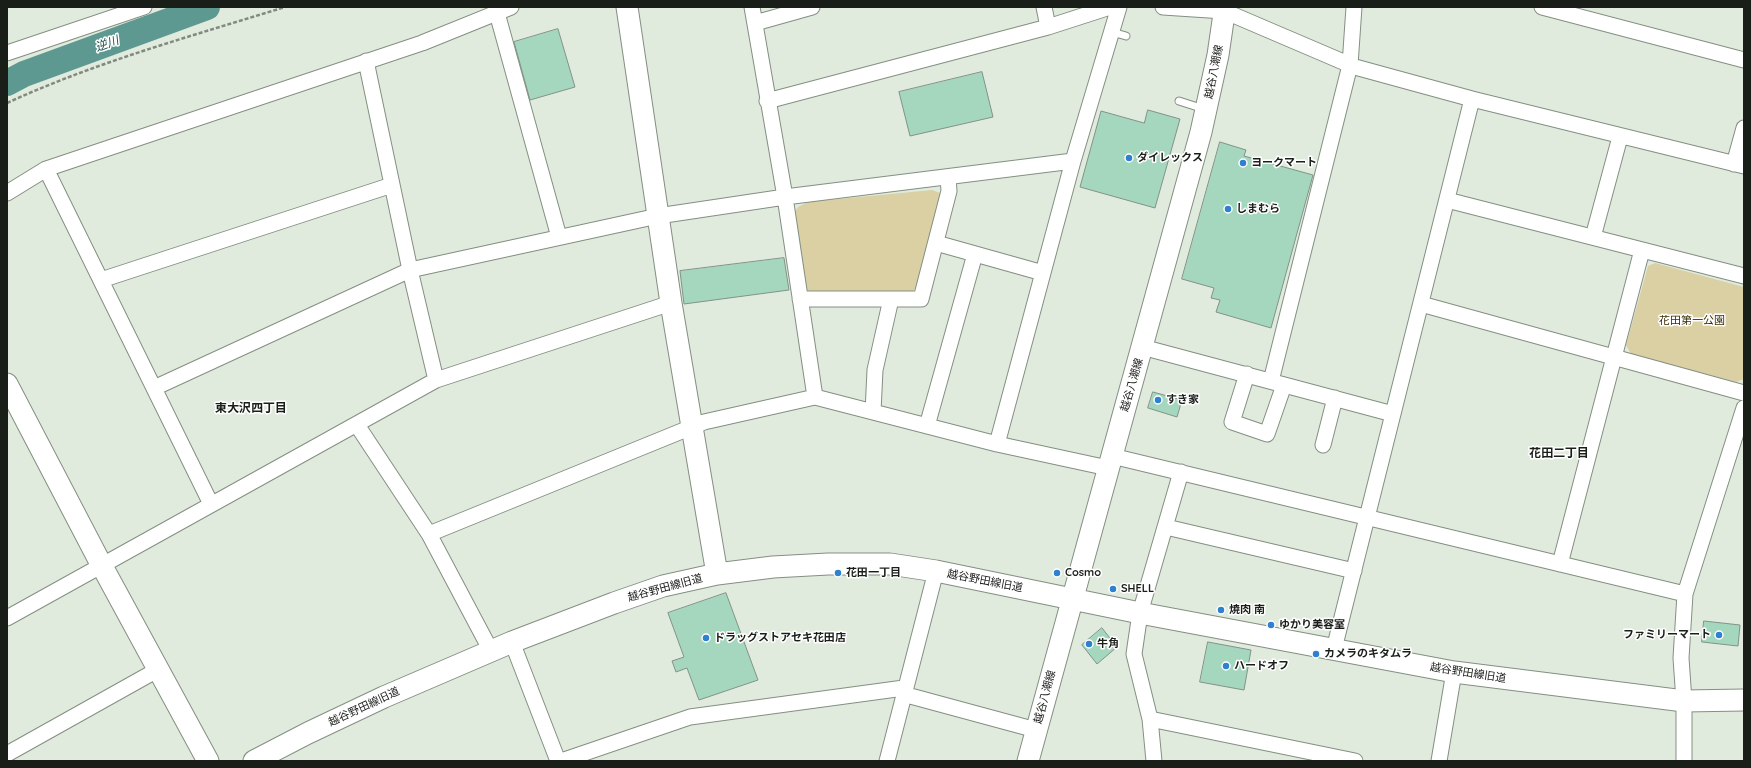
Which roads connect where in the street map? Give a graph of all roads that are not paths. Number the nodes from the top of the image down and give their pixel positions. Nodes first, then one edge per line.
1 (144, 7) edge
2 (512, 7) edge
3 (627, 7) edge
4 (752, 7) edge
5 (812, 7) edge
6 (1044, 7) edge
7 (1110, 7) edge
8 (1119, 7) edge
9 (1163, 7) edge
10 (1354, 7) edge
11 (1542, 7) edge
12 (1225, 9) edge
13 (1581, 12) edge
14 (497, 13) junction
15 (755, 23) junction
16 (1048, 27) junction
17 (7, 53) edge
18 (1744, 60) edge
19 (366, 61) junction
20 (1350, 65) junction
21 (1472, 100) junction
22 (1179, 101) dead end
23 (767, 102) junction
24 (1207, 109) junction
25 (1744, 128) edge
26 (1620, 137) junction
27 (1073, 161) junction
28 (1739, 165) edge
29 (46, 169) junction
30 (948, 177) junction
31 (392, 185) junction
32 (7, 193) edge
33 (785, 197) junction
34 (1447, 200) junction
35 (658, 216) junction
36 (559, 237) junction
37 (1593, 238) junction
38 (936, 243) junction
39 (1642, 250) junction
40 (975, 254) junction
41 (410, 270) junction
42 (1043, 272) junction
43 (1744, 276) edge
44 (101, 280) junction
45 (800, 299) junction
46 (891, 299) junction
47 (671, 303) junction
48 (1421, 304) junction
49 (1142, 347) junction
50 (1614, 357) junction
51 (1247, 374) junction
52 (436, 380) junction
53 (1277, 383) junction
54 (7, 384) edge
55 (154, 388) junction
56 (1744, 393) edge
57 (815, 398) junction
58 (1335, 398) junction
59 (1744, 408) edge
60 (873, 412) junction
61 (1393, 414) junction
62 (357, 425) junction
63 (927, 426) junction
64 (691, 427) junction
65 (997, 444) junction
66 (1323, 445) dead end
67 (1110, 462) junction
68 (1181, 472) junction
69 (211, 504) junction
70 (1367, 518) junction
71 (1166, 528) junction
72 (429, 534) junction
73 (1560, 564) junction
74 (102, 566) junction
75 (936, 571) junction
76 (1354, 571) junction
77 (717, 574) junction
78 (1685, 594) junction
79 (1072, 598) junction
80 (8, 614) edge
81 (1140, 614) junction
82 (512, 642) junction
83 (1334, 649) junction
84 (491, 651) junction
85 (159, 669) junction
86 (1454, 672) junction
87 (904, 691) junction
88 (1744, 700) edge
89 (1684, 701) junction
90 (1150, 718) junction
91 (1036, 730) junction
92 (7, 754) edge
93 (208, 761) edge
94 (254, 761) edge
95 (560, 761) edge
96 (887, 761) edge
97 (1028, 761) edge
98 (1154, 761) edge
99 (1355, 761) edge
100 (1439, 761) edge
101 (1684, 761) edge

1 - 17 street
2 - 14 street
3 - 35 street
4 - 15 street
5 - 15 street
6 - 16 street
7 - 16 street
8 - 27 street
9 - 12 street
10 - 20 street
11 - 13 street
12 - 20 street
12 - 24 street, 越谷八潮線
13 - 18 street
14 - 19 street
14 - 36 street
15 - 23 street
16 - 23 street
19 - 29 street
19 - 31 street
20 - 21 street
20 - 53 street
21 - 26 street
21 - 34 street
22 - 24 lane
23 - 33 street
24 - 49 street, 越谷八潮線
25 - 28 street
26 - 28 street
26 - 37 street
27 - 30 street
27 - 42 street
29 - 32 street
29 - 44 street
30 - 33 street
30 - 38 street
31 - 41 street
31 - 44 street
33 - 35 street
33 - 45 street
34 - 37 street
34 - 48 street
35 - 36 street
35 - 47 street
36 - 41 street
37 - 39 street
38 - 40 street
38 - 46 street
39 - 43 street
39 - 50 street
40 - 42 street
40 - 63 street
41 - 52 street
41 - 55 street
42 - 65 street
44 - 55 street
45 - 46 street
45 - 57 street
46 - 60 street
47 - 52 street
47 - 64 street
48 - 50 street
48 - 61 street
49 - 51 street
49 - 67 street, 越谷八潮線
50 - 56 street
50 - 73 street
51 - 53 street
51 - 53 street
52 - 62 street
53 - 58 street
54 - 74 street
55 - 69 street
57 - 60 street
57 - 64 street
58 - 61 street
58 - 66 street
59 - 78 street
60 - 63 street
61 - 70 street
62 - 69 street
62 - 72 street
63 - 65 street
64 - 72 street
64 - 77 street
65 - 67 street
67 - 68 street
67 - 79 street, 越谷八潮線
68 - 70 street
68 - 71 street
69 - 74 street
70 - 73 street
70 - 76 street
71 - 76 street
71 - 81 street
72 - 84 street
73 - 78 street
74 - 80 street
74 - 85 street
75 - 77 street, 越谷野田線旧道
75 - 79 street, 越谷野田線旧道
75 - 87 street
76 - 83 street
77 - 82 street, 越谷野田線旧道
78 - 89 street
79 - 81 street, 越谷野田線旧道
79 - 91 street, 越谷八潮線
81 - 83 street, 越谷野田線旧道
81 - 90 street
82 - 84 street, 越谷野田線旧道
82 - 95 street
83 - 86 street, 越谷野田線旧道
84 - 94 street, 越谷野田線旧道
85 - 92 street
85 - 93 street
86 - 89 street, 越谷野田線旧道
86 - 100 street
87 - 91 street
87 - 95 street
87 - 96 street
88 - 89 street, 越谷野田線旧道
89 - 101 street
90 - 98 street
90 - 99 street
91 - 97 street, 越谷八潮線

